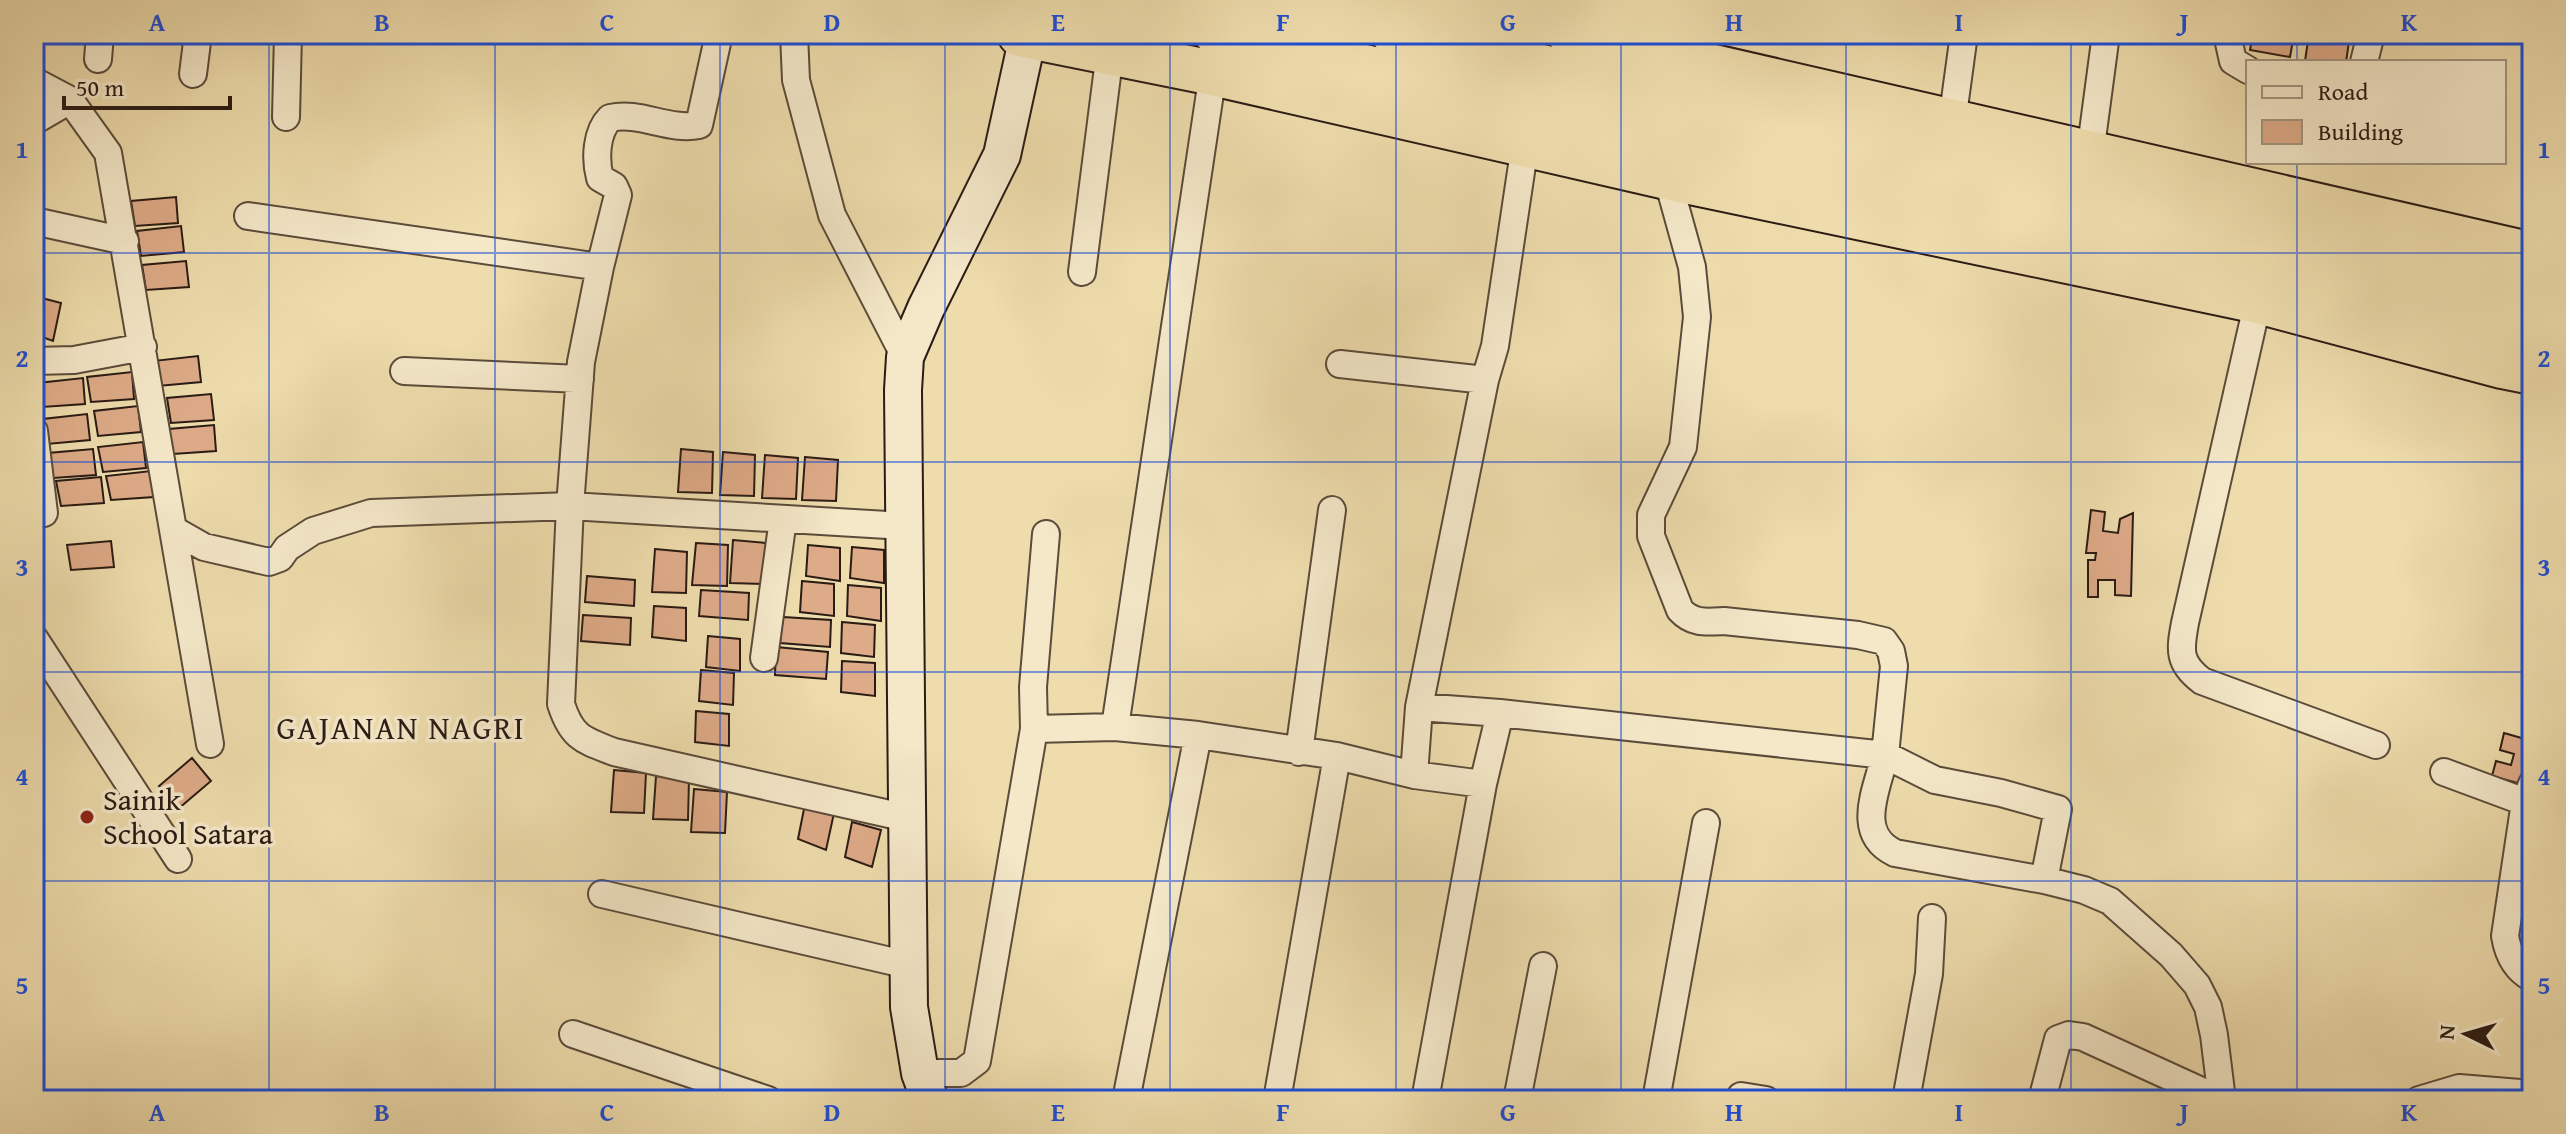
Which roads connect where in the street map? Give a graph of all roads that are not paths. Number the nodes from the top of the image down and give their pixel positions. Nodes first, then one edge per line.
1 (198, 34) edge
2 (288, 34) edge
3 (719, 34) edge
4 (794, 34) edge
5 (1394, 34) edge
6 (1570, 34) edge
7 (1964, 34) edge
8 (2106, 34) edge
9 (2227, 34) edge
10 (2371, 34) edge
11 (1024, 35) edge
12 (1110, 52) junction
13 (1215, 54) edge
14 (2364, 60) edge
15 (2246, 69) edge
16 (193, 74) dead end
17 (34, 81) edge
18 (70, 100) junction
19 (286, 117) dead end
20 (34, 121) edge
21 (1952, 122) junction
22 (1728, 128) junction
23 (1525, 145) junction
24 (2090, 154) junction
25 (1667, 177) junction
26 (248, 216) dead end
27 (34, 221) edge
28 (125, 241) junction
29 (2532, 255) edge
30 (600, 267) junction
31 (1082, 272) dead end
32 (2532, 288) edge
33 (2258, 301) junction
34 (2532, 329) edge
35 (143, 347) junction
36 (905, 357) junction
37 (34, 361) edge
38 (1340, 364) dead end
39 (404, 371) dead end
40 (2532, 372) edge
41 (580, 379) junction
42 (1485, 380) junction
43 (34, 431) edge
44 (570, 506) junction
45 (1332, 510) dead end
46 (44, 513) dead end
47 (783, 519) junction
48 (904, 526) junction
49 (174, 530) junction
50 (1046, 534) dead end
51 (34, 638) edge
52 (764, 658) dead end
53 (1419, 707) junction
54 (1500, 713) junction
55 (1115, 727) junction
56 (1034, 729) junction
57 (1198, 735) junction
58 (210, 744) dead end
59 (2376, 745) dead end
60 (1299, 752) junction
61 (1885, 755) junction
62 (1337, 756) junction
63 (2444, 772) dead end
64 (1414, 775) junction
65 (1483, 784) junction
66 (2529, 793) edge
67 (907, 818) junction
68 (1706, 823) dead end
69 (178, 859) dead end
70 (2044, 880) junction
71 (602, 894) dead end
72 (1932, 918) dead end
73 (908, 965) junction
74 (1543, 966) dead end
75 (2532, 978) edge
76 (573, 1034) dead end
77 (925, 1087) edge
78 (2532, 1094) edge
79 (768, 1100) edge
80 (1126, 1100) edge
81 (1277, 1100) edge
82 (1425, 1100) edge
83 (1517, 1100) edge
84 (1656, 1100) edge
85 (1906, 1100) edge
86 (2042, 1100) edge
87 (2221, 1100) edge
88 (2419, 1100) edge

1 - 16 street
2 - 19 street
3 - 30 street
4 - 36 street
5 - 22 highway
6 - 21 highway
7 - 21 street
8 - 24 street
9 - 15 street
10 - 14 street
11 - 12 highway
11 - 36 street
12 - 13 highway
12 - 31 street
13 - 22 highway
13 - 23 highway
13 - 55 street
17 - 18 street
18 - 20 street
18 - 28 street
21 - 24 highway
22 - 32 highway
22 - 34 highway
23 - 25 highway
23 - 42 street
24 - 29 highway
25 - 33 highway
25 - 61 street
26 - 30 street
27 - 28 street
28 - 35 street
30 - 41 street
33 - 40 highway
33 - 59 street
35 - 37 street
35 - 49 street
36 - 48 street
38 - 42 street
39 - 41 street
41 - 44 street
42 - 53 street
43 - 46 street
44 - 47 street
44 - 49 street
44 - 67 street
45 - 60 street
47 - 48 street
47 - 52 street
48 - 67 street
49 - 58 street
50 - 56 street
51 - 69 street
53 - 54 street
53 - 64 street
54 - 61 street
54 - 65 street
55 - 56 street
55 - 57 street
56 - 77 street
57 - 60 street
57 - 80 street
60 - 62 street
61 - 70 street
61 - 70 street
62 - 64 street
62 - 81 street
63 - 66 street
64 - 65 street
65 - 82 street
66 - 75 street
67 - 73 street
68 - 84 street
70 - 87 street
71 - 73 street
72 - 85 street
73 - 77 street
74 - 83 street
76 - 79 street
78 - 88 street
86 - 87 street

